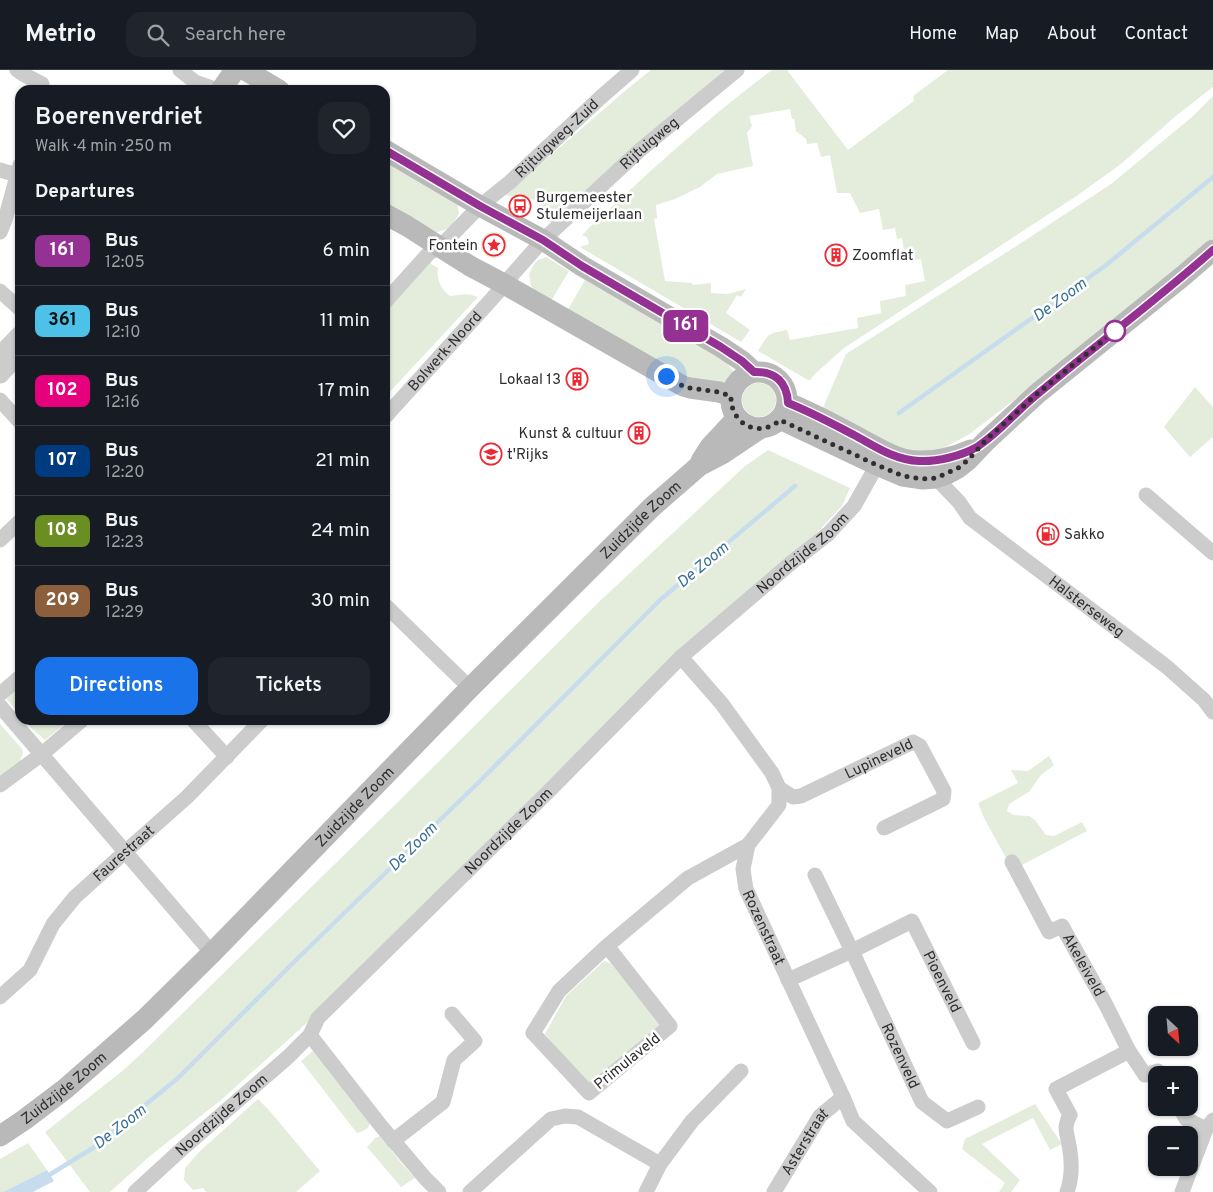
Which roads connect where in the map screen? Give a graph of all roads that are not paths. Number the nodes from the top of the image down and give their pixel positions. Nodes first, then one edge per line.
1 (17, 70) edge
2 (180, 70) edge
3 (244, 70) edge
4 (632, 70) edge
5 (737, 70) edge
6 (44, 81) edge
7 (202, 85) edge
8 (217, 85) edge
9 (238, 85) edge
10 (270, 85) edge
11 (390, 153) edge
12 (0, 170) edge
13 (15, 170) edge
14 (15, 184) edge
15 (480, 206) junction
16 (390, 217) edge
17 (0, 232) edge
18 (543, 240) junction
19 (440, 247) junction
20 (1213, 250) edge
21 (504, 284) junction
22 (0, 291) edge
23 (390, 296) edge
24 (15, 304) edge
25 (15, 340) edge
26 (0, 356) edge
27 (15, 358) edge
28 (754, 372) junction
29 (0, 374) edge
30 (731, 396) junction
31 (0, 400) edge
32 (390, 411) edge
33 (15, 416) edge
34 (776, 417) junction
35 (737, 418) junction
36 (877, 465) junction
37 (698, 466) junction
38 (937, 471) junction
39 (1146, 496) dead end
40 (15, 526) edge
41 (0, 540) edge
42 (1213, 553) edge
43 (390, 610) edge
44 (681, 657) junction
45 (15, 681) edge
46 (470, 688) junction
47 (0, 694) edge
48 (0, 706) edge
49 (1213, 712) edge
50 (15, 723) edge
51 (17, 725) edge
52 (76, 725) edge
53 (198, 725) edge
54 (257, 725) edge
55 (42, 754) junction
56 (227, 757) junction
57 (0, 785) edge
58 (779, 788) junction
59 (884, 828) dead end
60 (748, 845) junction
61 (124, 852) junction
62 (1012, 862) dead end
63 (815, 875) dead end
64 (607, 946) junction
65 (852, 951) junction
66 (212, 953) junction
67 (788, 980) junction
68 (0, 997) edge
69 (452, 1014) dead end
70 (310, 1034) junction
71 (973, 1043) dead end
72 (1129, 1051) junction
73 (740, 1071) dead end
74 (1148, 1074) edge
75 (843, 1097) junction
76 (978, 1107) dead end
77 (1184, 1116) edge
78 (1209, 1124) edge
79 (0, 1136) edge
80 (393, 1141) junction
81 (660, 1164) junction
82 (135, 1192) edge
83 (439, 1192) edge
84 (470, 1192) edge
85 (646, 1192) edge
86 (774, 1192) edge
87 (930, 1192) edge
88 (1067, 1192) edge
89 (1182, 1192) edge

1 - 6 street
2 - 7 street
3 - 8 main road
3 - 9 main road
3 - 10 main road
4 - 15 street, Rijtuigweg-Zuid
5 - 18 street, Rijtuigweg
11 - 15 main road
12 - 13 street
14 - 17 street
15 - 18 main road
15 - 19 street, Rijtuigweg-Zuid
16 - 19 main road
18 - 21 street, Rijtuigweg
18 - 28 main road
19 - 21 main road
19 - 23 street, Rijtuigweg-Zuid
20 - 38 main road
21 - 30 main road
21 - 32 street, Bolwerk-Noord
22 - 24 street
25 - 26 street
27 - 29 street
28 - 30 main road
28 - 34 main road
30 - 35 main road
31 - 33 street
34 - 35 main road
34 - 36 main road
34 - 37 main road, Zuidzijde Zoom
34 - 38 main road
35 - 37 main road, Zuidzijde Zoom
36 - 38 main road
36 - 44 street, Noordzijde Zoom
37 - 46 main road, Zuidzijde Zoom
38 - 49 street, Halsterseweg
39 - 42 street
40 - 41 street
43 - 46 street
44 - 58 street
44 - 70 street, Noordzijde Zoom
45 - 47 street
46 - 66 main road, Zuidzijde Zoom
48 - 50 street
51 - 55 street
52 - 55 street
53 - 56 street
54 - 56 street, Faurestraat
55 - 57 street
55 - 61 street
56 - 61 street, Faurestraat
58 - 59 street, Lupineveld
58 - 60 street, Rozenstraat
60 - 64 street, Primulaveld
60 - 67 street, Rozenstraat
61 - 66 street
61 - 68 street, Faurestraat
62 - 72 street, Akeleiveld
63 - 65 street
64 - 64 street, Primulaveld
65 - 67 street
65 - 71 street, Pioenveld
65 - 76 street, Rozenveld
66 - 79 main road, Zuidzijde Zoom
67 - 75 street, Rozenstraat
69 - 80 street
70 - 80 street
70 - 82 street, Noordzijde Zoom
72 - 74 street
72 - 88 street
73 - 81 street
75 - 86 street, Asterstraat
75 - 87 street, Rozenstraat
77 - 78 street
78 - 89 street
80 - 83 street
81 - 84 street
81 - 85 street

